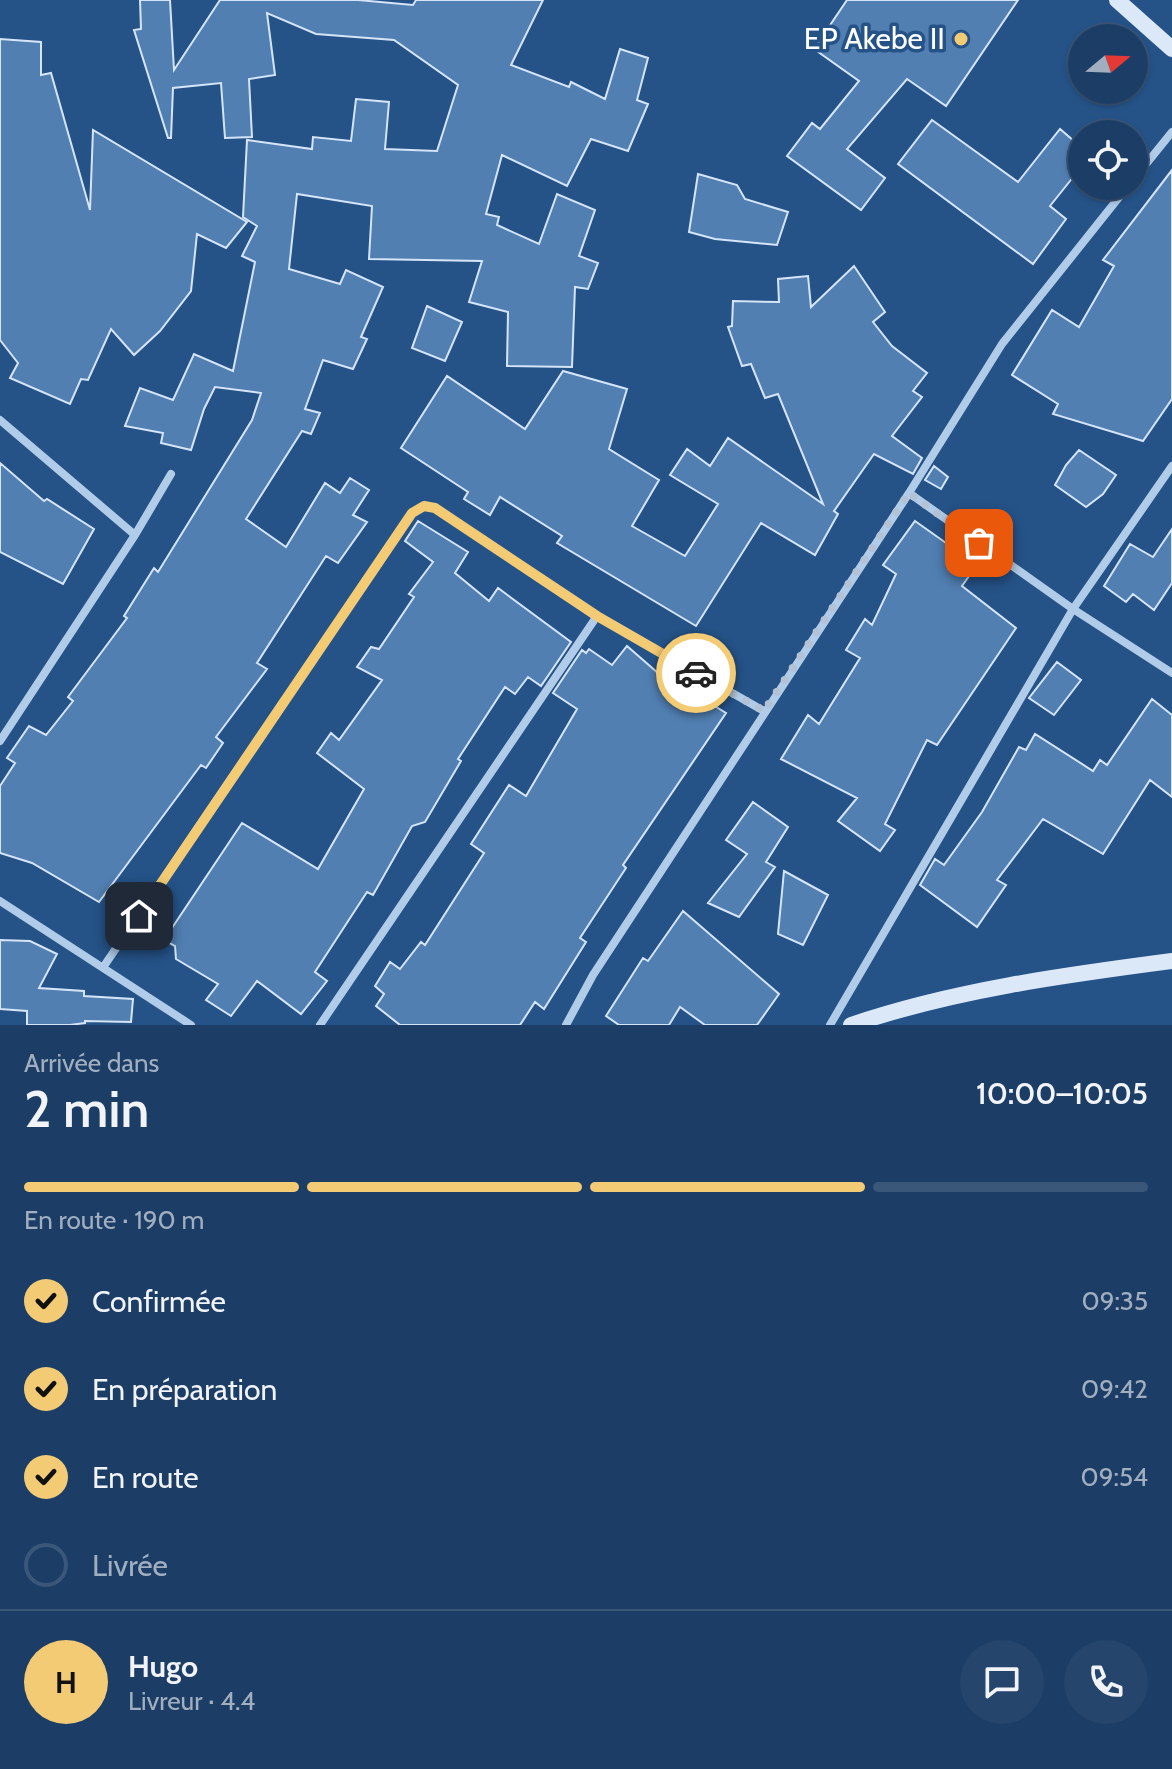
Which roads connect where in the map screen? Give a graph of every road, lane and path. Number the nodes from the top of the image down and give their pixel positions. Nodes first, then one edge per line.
1 (1117, 0) edge
2 (1172, 49) edge
3 (1172, 132) edge
4 (1148, 162) edge
5 (1117, 200) edge
6 (0, 420) edge
7 (1172, 466) edge
8 (171, 474) dead end
9 (909, 493) junction
10 (135, 535) junction
11 (1073, 609) junction
12 (597, 616) junction
13 (1172, 673) edge
14 (764, 711) junction
15 (0, 741) edge
16 (0, 901) edge
17 (1172, 961) edge
18 (104, 966) junction
19 (191, 1025) edge
20 (320, 1025) edge
21 (566, 1025) edge
22 (830, 1025) edge
23 (851, 1025) edge

1 - 2 street
3 - 4 street
5 - 9 street
6 - 10 street
7 - 11 street
8 - 10 street
9 - 11 street
9 - 14 street
10 - 15 street
11 - 13 street
11 - 22 street
12 - 14 street
12 - 18 street
12 - 20 street
14 - 21 street
16 - 18 street
17 - 23 street
18 - 19 street

